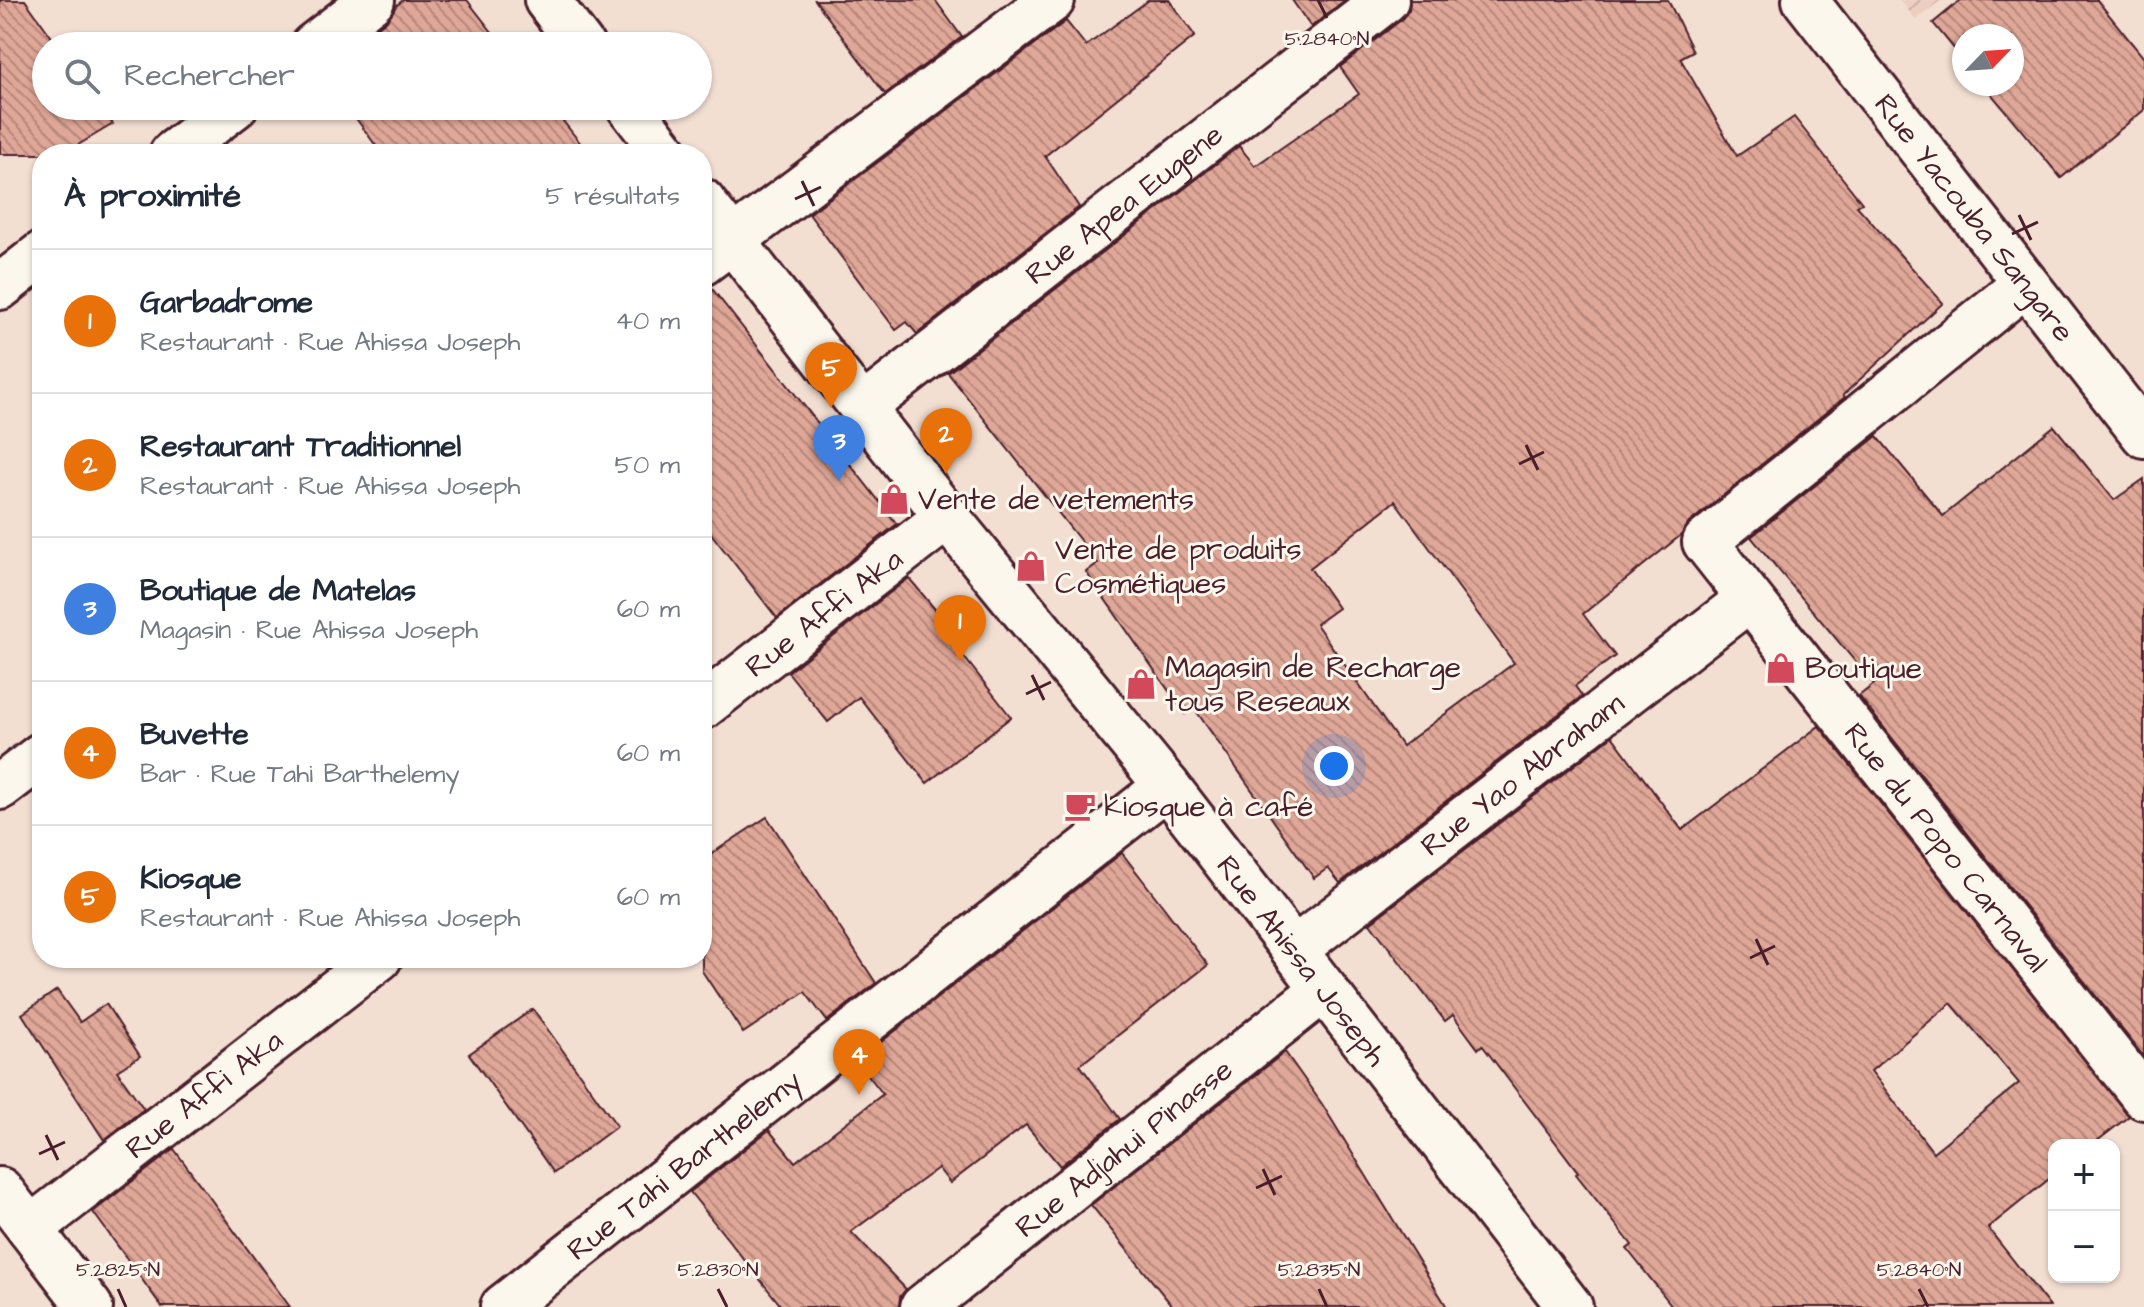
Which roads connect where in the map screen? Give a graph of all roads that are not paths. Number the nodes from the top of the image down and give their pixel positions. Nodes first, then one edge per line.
1 (372, 0) edge
2 (547, 0) edge
3 (1052, 0) edge
4 (1386, 0) edge
5 (1819, 5) edge
6 (331, 32) edge
7 (571, 32) edge
8 (217, 120) edge
9 (640, 120) edge
10 (185, 144) edge
11 (658, 144) edge
12 (717, 252) edge
13 (32, 262) edge
14 (2025, 284) junction
15 (0, 287) edge
16 (862, 408) junction
17 (2144, 435) edge
18 (947, 517) junction
19 (1749, 599) junction
20 (712, 699) edge
21 (32, 763) edge
22 (1167, 786) junction
23 (0, 787) edge
24 (1294, 950) junction
25 (366, 968) edge
26 (1324, 989) junction
27 (2144, 1097) edge
28 (0, 1190) edge
29 (30, 1229) junction
30 (1553, 1301) edge
31 (90, 1307) edge
32 (503, 1307) edge
33 (923, 1307) edge

1 - 6 street
2 - 7 street
3 - 12 street
4 - 16 street, Rue Apea Eugene
5 - 14 street, Rue Yacouba Sangare
8 - 10 street
9 - 11 street
12 - 16 street, Rue Ahissa Joseph
13 - 15 street
14 - 17 street, Rue Yacouba Sangare
14 - 19 street, Rue du Popo Carnaval
16 - 18 street, Rue Ahissa Joseph
18 - 20 street, Rue Affi Aka
18 - 22 street, Rue Ahissa Joseph
19 - 24 street, Rue Yao Abraham
19 - 27 street, Rue du Popo Carnaval
21 - 23 street
22 - 24 street, Rue Ahissa Joseph
22 - 32 street, Rue Tahi Barthelemy
24 - 26 street, Rue Ahissa Joseph
25 - 29 street, Rue Affi Aka
26 - 30 street, Rue Ahissa Joseph
26 - 33 street, Rue Adjahui Pinasse
28 - 29 street
29 - 31 street

